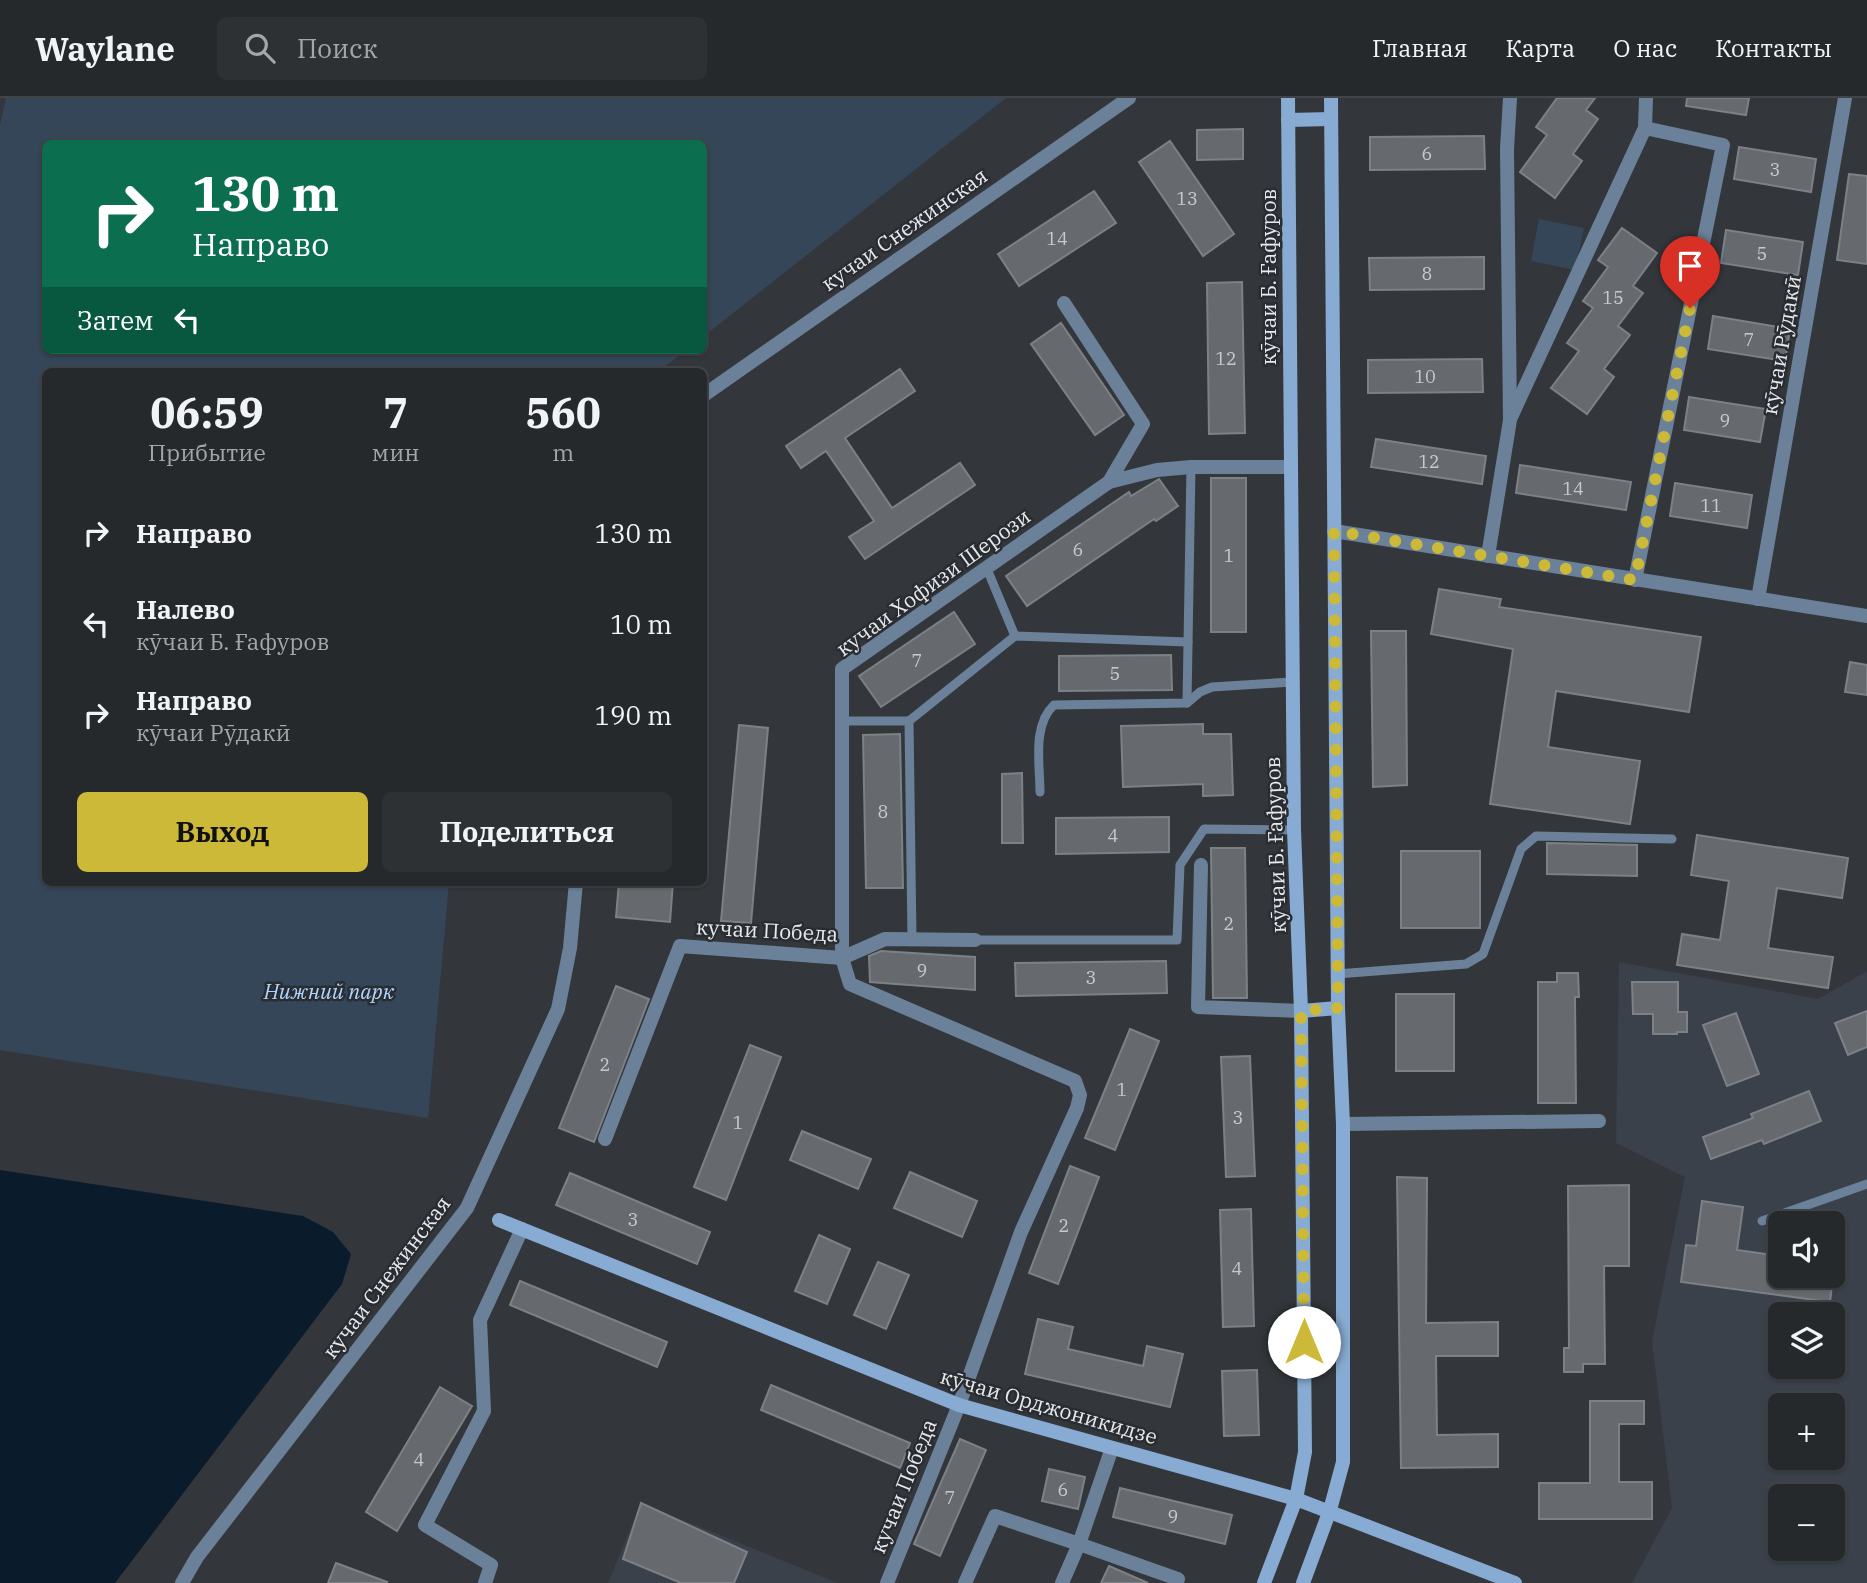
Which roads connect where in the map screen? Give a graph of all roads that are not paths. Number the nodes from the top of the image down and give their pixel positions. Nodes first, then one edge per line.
1 (1129, 98) edge
2 (1288, 98) edge
3 (1331, 98) edge
4 (1510, 98) edge
5 (1646, 98) edge
6 (1845, 98) edge
7 (1331, 119) junction
8 (1288, 120) junction
9 (1645, 128) junction
10 (1064, 303) dead end
11 (707, 393) edge
12 (1510, 420) junction
13 (1191, 467) junction
14 (1290, 467) junction
15 (1109, 482) junction
16 (1334, 531) junction
17 (1488, 556) junction
18 (987, 569) junction
19 (1635, 580) junction
20 (1758, 599) junction
21 (1867, 616) edge
22 (1015, 636) junction
23 (1188, 642) junction
24 (1292, 682) junction
25 (1187, 703) junction
26 (842, 721) junction
27 (909, 721) junction
28 (1040, 792) dead end
29 (1294, 830) junction
30 (1672, 839) dead end
31 (1201, 864) dead end
32 (576, 886) edge
33 (912, 939) junction
34 (975, 940) joint
35 (842, 958) junction
36 (1337, 974) junction
37 (1338, 1008) junction
38 (1301, 1011) junction
39 (1599, 1121) dead end
40 (1343, 1124) junction
41 (605, 1139) dead end
42 (1867, 1184) edge
43 (499, 1220) dead end
44 (1762, 1221) dead end
45 (522, 1229) junction
46 (958, 1405) junction
47 (1112, 1448) junction
48 (1296, 1499) junction
49 (1330, 1510) junction
50 (1079, 1544) junction
51 (1178, 1579) dead end
52 (182, 1583) edge
53 (485, 1583) edge
54 (887, 1583) edge
55 (965, 1583) edge
56 (1062, 1583) edge
57 (1264, 1583) edge
58 (1303, 1583) edge
59 (1515, 1583) edge

1 - 11 street, кучаи Снежинская
2 - 8 main road, кӯчаи Б. Ғафуров
3 - 7 main road
4 - 12 street
5 - 9 street
6 - 20 street, кӯчаи Рӯдакӣ
7 - 8 main road
7 - 16 main road
8 - 14 main road, кӯчаи Б. Ғафуров
9 - 12 street
9 - 19 street
10 - 15 street
12 - 17 street
13 - 14 street
13 - 15 street
13 - 23 lane
14 - 24 main road, кӯчаи Б. Ғафуров
15 - 18 street, кучаи Хофизи Шерози
16 - 17 street
16 - 36 main road
17 - 19 street
18 - 22 lane
18 - 26 street, кучаи Хофизи Шерози
19 - 20 street
20 - 21 street
22 - 23 lane
22 - 27 lane
23 - 25 lane
24 - 25 lane
24 - 29 main road, кӯчаи Б. Ғафуров
25 - 28 lane
26 - 27 lane
26 - 35 street, кучаи Хофизи Шерози
27 - 33 lane
29 - 34 lane
29 - 38 main road, кӯчаи Б. Ғафуров
30 - 36 lane
31 - 38 street
32 - 52 street, кучаи Снежинская
33 - 34 street, кучаи Победа
33 - 35 street, кучаи Победа
35 - 41 street, кучаи Победа
35 - 46 street, кучаи Победа
36 - 37 main road
37 - 38 main road
37 - 40 main road
38 - 48 main road, кӯчаи Б. Ғафуров
39 - 40 street
40 - 49 main road
42 - 44 lane
43 - 45 main road, кӯчаи Орджоникидзе
45 - 46 main road, кӯчаи Орджоникидзе
45 - 53 street
46 - 47 main road, кӯчаи Орджоникидзе
46 - 54 street, кучаи Победа
47 - 48 main road, кӯчаи Орджоникидзе
47 - 50 street
48 - 49 main road, кӯчаи Орджоникидзе
48 - 57 main road, кӯчаи Б. Ғафуров
49 - 58 main road
49 - 59 main road, кӯчаи Орджоникидзе
50 - 51 street
50 - 55 street
50 - 56 street

